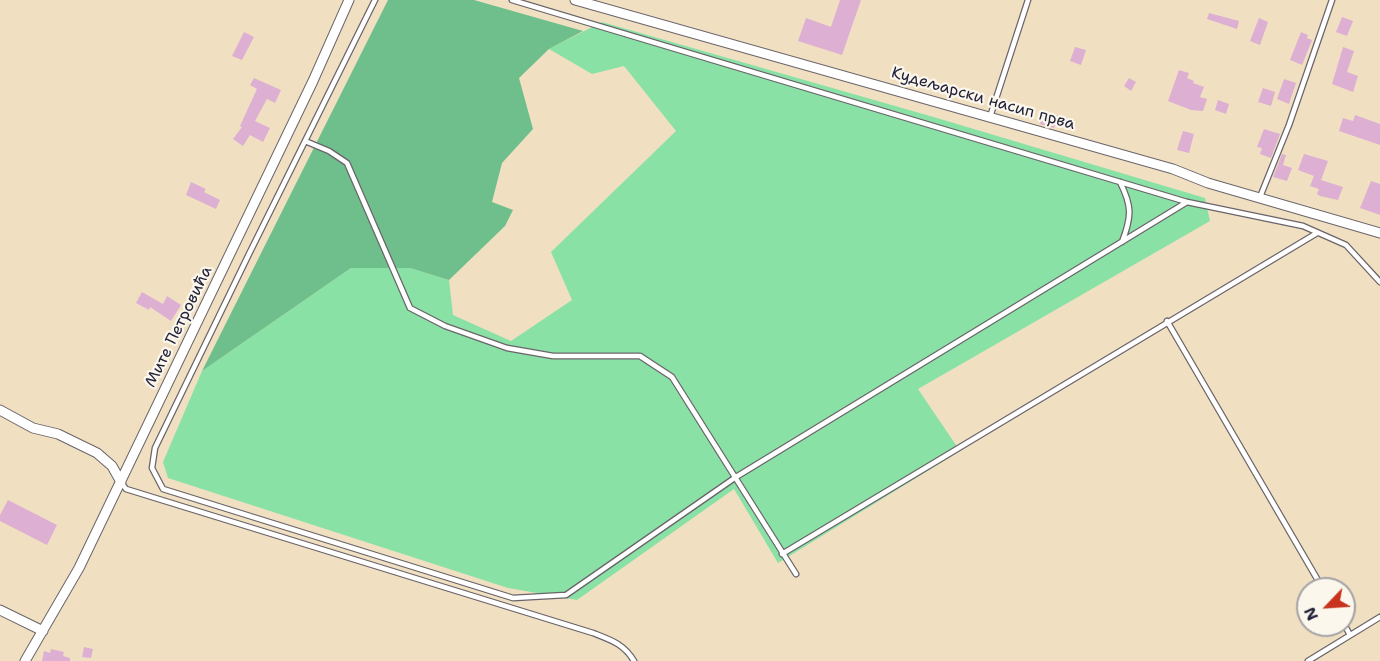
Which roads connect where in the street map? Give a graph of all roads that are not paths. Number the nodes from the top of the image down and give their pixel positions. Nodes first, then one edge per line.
1 (349, 0) edge
2 (375, 0) edge
3 (512, 0) edge
4 (575, 0) edge
5 (1028, 0) edge
6 (1332, 0) edge
7 (990, 117) junction
8 (305, 141) junction
9 (1120, 181) junction
10 (1260, 197) junction
11 (1187, 202) junction
12 (1317, 232) junction
13 (1380, 233) edge
14 (1122, 242) junction
15 (1380, 282) edge
16 (1167, 321) junction
17 (0, 410) edge
18 (736, 477) junction
19 (121, 482) junction
20 (782, 554) junction
21 (796, 574) dead end
22 (1316, 577) edge
23 (0, 610) edge
24 (1380, 617) edge
25 (43, 631) junction
26 (1356, 631) edge
27 (1347, 637) edge
28 (25, 661) edge
29 (634, 661) edge
30 (1308, 661) edge

1 - 19 street, Мите Петровића
2 - 8 lane
3 - 9 lane
4 - 7 street, Кудељарски насип прва
5 - 7 lane
6 - 10 lane
7 - 10 street, Кудељарски насип прва
8 - 18 lane
8 - 18 lane
9 - 11 lane
9 - 14 lane
10 - 13 street, Кудељарски насип прва
11 - 12 lane
11 - 14 lane
12 - 15 lane
12 - 16 lane
14 - 18 lane
16 - 20 lane
16 - 22 lane
17 - 19 street
18 - 20 lane
19 - 25 street, Мите Петровића
19 - 29 lane
20 - 21 lane
23 - 25 street
24 - 26 lane
25 - 28 street, Мите Петровића
27 - 30 lane

